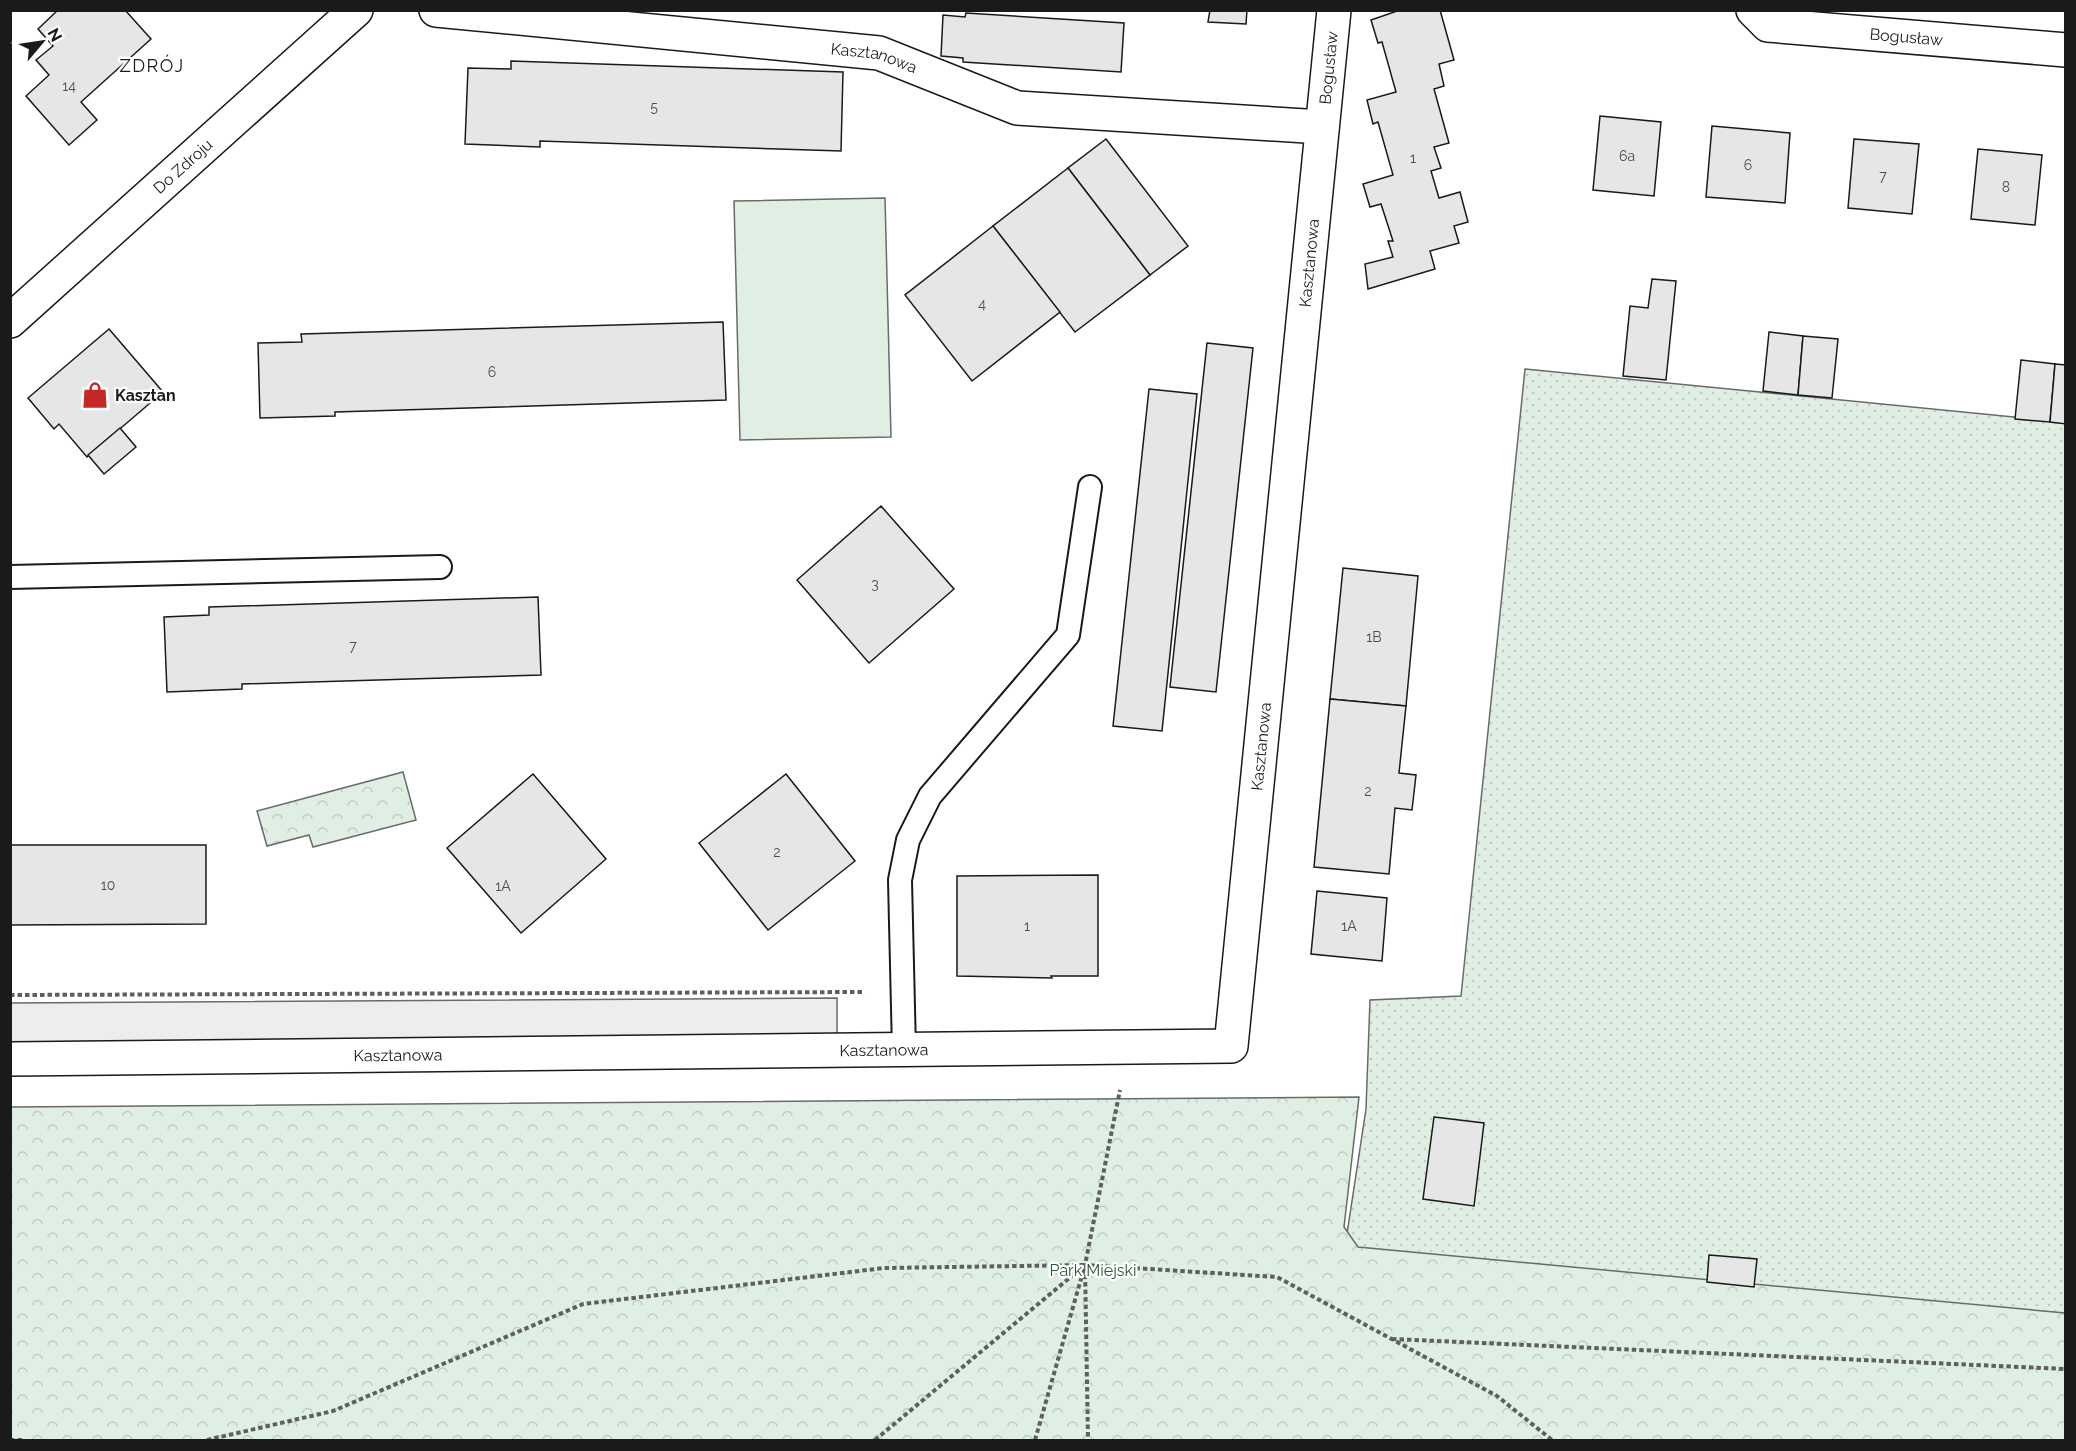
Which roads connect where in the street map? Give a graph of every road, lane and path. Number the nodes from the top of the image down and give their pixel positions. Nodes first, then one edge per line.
1 (356, 10) edge
2 (436, 10) edge
3 (1334, 10) edge
4 (1753, 10) edge
5 (2066, 50) edge
6 (1322, 127) junction
7 (10, 321) edge
8 (1090, 487) dead end
9 (440, 567) dead end
10 (10, 577) edge
11 (902, 992) junction
12 (10, 995) edge
13 (1128, 1048) junction
14 (904, 1050) junction
15 (10, 1059) edge
16 (1084, 1265) junction
17 (1391, 1339) junction
18 (2066, 1369) edge
19 (10, 1440) edge
20 (25, 1440) edge
21 (207, 1440) edge
22 (875, 1440) edge
23 (1035, 1440) edge
24 (1088, 1440) edge
25 (1552, 1440) edge

1 - 7 street, Do Zdroju
2 - 6 street, Kasztanowa
3 - 6 street, Bogusław
4 - 5 street, Bogusław
6 - 13 street, Kasztanowa
8 - 11 lane
9 - 10 lane
11 - 12 path
11 - 14 lane
13 - 14 street, Kasztanowa
13 - 16 path
14 - 15 street, Kasztanowa
16 - 17 path
16 - 21 path
16 - 22 path
16 - 23 path
16 - 24 path
17 - 18 path
17 - 25 path
19 - 20 path

